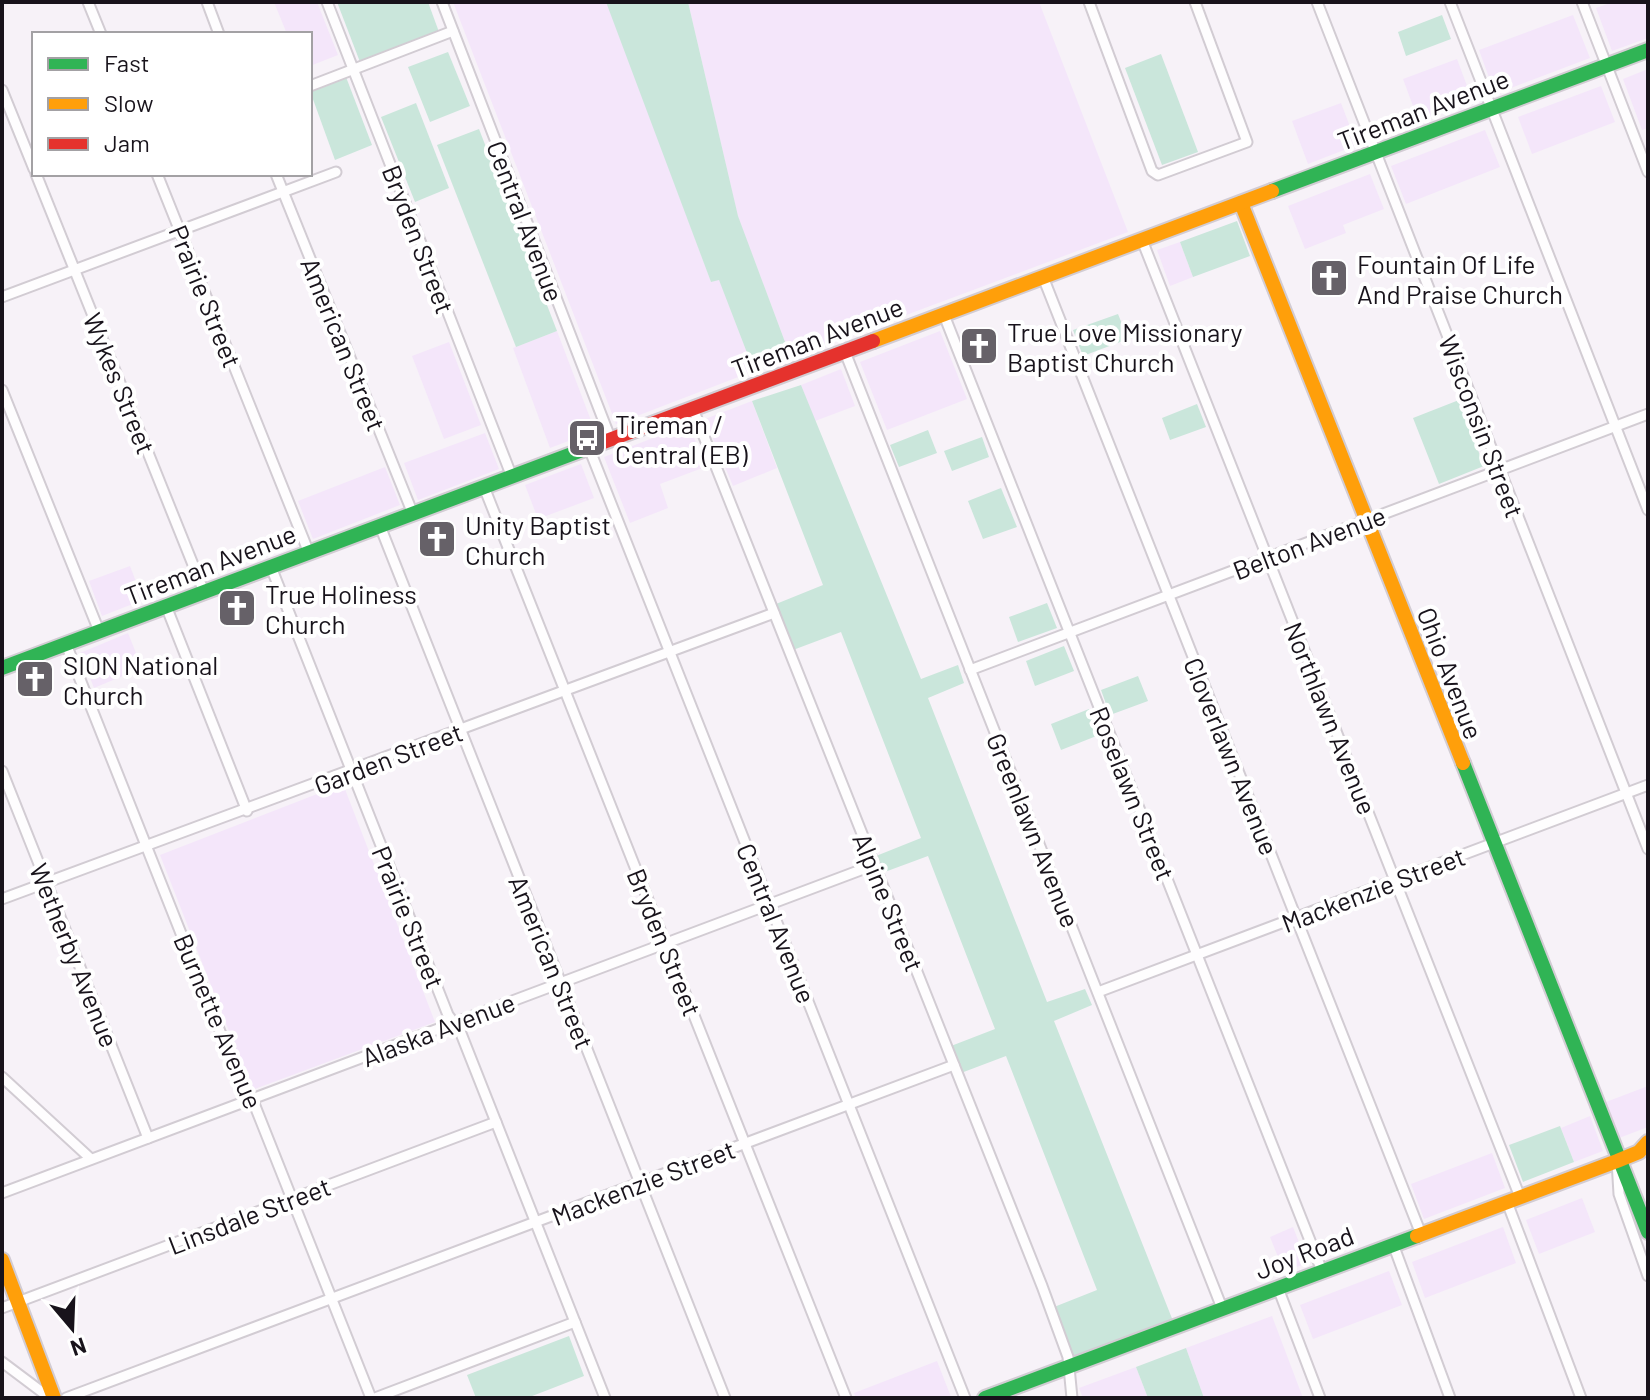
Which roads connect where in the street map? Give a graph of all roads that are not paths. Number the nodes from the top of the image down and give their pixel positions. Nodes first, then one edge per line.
1 (88, 2) edge
2 (207, 2) edge
3 (327, 2) edge
4 (442, 2) edge
5 (1089, 2) edge
6 (1195, 2) edge
7 (1317, 2) edge
8 (1450, 2) edge
9 (1582, 2) edge
10 (453, 31) junction
11 (100, 32) edge
12 (218, 32) edge
13 (1648, 50) edge
14 (1607, 66) junction
15 (353, 70) junction
16 (312, 85) edge
17 (2, 90) edge
18 (1490, 109) junction
19 (1374, 153) junction
20 (32, 165) edge
21 (336, 172) dead end
22 (1648, 172) edge
23 (37, 176) edge
24 (158, 176) edge
25 (277, 176) edge
26 (283, 192) junction
27 (1241, 203) junction
28 (180, 231) junction
29 (1142, 240) junction
30 (74, 270) junction
31 (1043, 277) junction
32 (2, 297) edge
33 (944, 315) junction
34 (845, 352) junction
35 (2, 390) edge
36 (693, 409) junction
37 (1648, 414) edge
38 (1615, 427) junction
39 (611, 440) junction
40 (589, 448) junction
41 (1500, 471) junction
42 (512, 477) junction
43 (484, 487) junction
44 (1648, 510) edge
45 (413, 514) junction
46 (1365, 521) junction
47 (380, 526) junction
48 (309, 553) junction
49 (1268, 558) junction
50 (271, 567) junction
51 (204, 592) junction
52 (1169, 595) junction
53 (166, 606) junction
54 (774, 613) junction
55 (99, 631) junction
56 (1070, 633) junction
57 (66, 644) junction
58 (669, 652) junction
59 (2, 668) edge
60 (970, 670) junction
61 (565, 691) junction
62 (461, 730) junction
63 (2, 771) edge
64 (351, 771) junction
65 (1648, 785) edge
66 (1626, 793) junction
67 (247, 811) junction
68 (1492, 844) junction
69 (147, 848) junction
70 (1648, 849) edge
71 (874, 865) junction
72 (1395, 880) junction
73 (46, 884) junction
74 (2, 899) edge
75 (770, 904) junction
76 (1296, 918) junction
77 (665, 943) junction
78 (1197, 955) junction
79 (561, 983) junction
80 (1098, 992) junction
81 (454, 1023) junction
82 (954, 1065) junction
83 (2, 1077) edge
84 (250, 1099) junction
85 (849, 1104) junction
86 (496, 1122) junction
87 (148, 1138) junction
88 (745, 1144) junction
89 (1645, 1148) edge
90 (91, 1159) junction
91 (1617, 1161) junction
92 (640, 1183) junction
93 (2, 1193) edge
94 (292, 1199) junction
95 (1513, 1199) junction
96 (536, 1222) junction
97 (1648, 1232) edge
98 (1421, 1234) junction
99 (1393, 1244) junction
100 (2, 1260) edge
101 (1322, 1271) junction
102 (1648, 1276) edge
103 (1278, 1288) junction
104 (332, 1298) junction
105 (18, 1302) junction
106 (2, 1308) edge
107 (1222, 1308) junction
108 (575, 1322) junction
109 (2, 1362) edge
110 (1067, 1367) junction
111 (52, 1398) edge
112 (66, 1398) edge
113 (373, 1398) edge
114 (605, 1398) edge
115 (725, 1398) edge
116 (846, 1398) edge
117 (965, 1398) edge
118 (985, 1398) edge
119 (1072, 1398) edge
120 (1320, 1398) edge
121 (1450, 1398) edge
122 (1581, 1398) edge

1 - 11 street
2 - 12 street
3 - 15 street, Bryden Street
4 - 10 street, Central Avenue
5 - 6 street
7 - 19 street, Wisconsin Street
8 - 18 street
9 - 14 street
10 - 15 street
10 - 39 street, Central Avenue
13 - 14 street, Tireman Avenue
14 - 18 street, Tireman Avenue
14 - 22 street
15 - 16 street
15 - 42 street, Bryden Street
17 - 20 street, Wykes Street
18 - 19 street, Tireman Avenue
18 - 38 street
19 - 27 street, Tireman Avenue
19 - 41 street, Wisconsin Street
21 - 26 street
23 - 30 street, Wykes Street
24 - 28 street, Prairie Street
25 - 26 street, American Street
26 - 28 street
26 - 45 street, American Street
27 - 29 street, Tireman Avenue
27 - 46 street, Ohio Avenue
28 - 30 street
28 - 48 street, Prairie Street
29 - 31 street, Tireman Avenue
29 - 49 street, Northlawn Avenue
30 - 32 street
30 - 51 street, Wykes Street
31 - 33 street, Tireman Avenue
31 - 52 street, Cloverlawn Avenue
33 - 34 street, Tireman Avenue
33 - 56 street, Roselawn Street
34 - 36 street, Tireman Avenue
34 - 60 street, Greenlawn Avenue
35 - 55 street
36 - 39 street, Tireman Avenue
36 - 54 street, Alpine Street
37 - 38 street, Belton Avenue
38 - 41 street, Belton Avenue
38 - 44 street
39 - 40 street, Tireman Avenue
40 - 42 street, Tireman Avenue
40 - 58 street, Central Avenue
41 - 46 street, Belton Avenue
41 - 66 street, Wisconsin Street
42 - 43 street, Tireman Avenue
43 - 45 street, Tireman Avenue
43 - 61 street, Bryden Street
45 - 47 street, Tireman Avenue
46 - 49 street, Belton Avenue
46 - 68 street, Ohio Avenue
47 - 48 street, Tireman Avenue
47 - 62 street, American Street
48 - 50 street, Tireman Avenue
49 - 52 street, Belton Avenue
49 - 72 street, Northlawn Avenue
50 - 51 street, Tireman Avenue
50 - 64 street, Prairie Street
51 - 53 street, Tireman Avenue
52 - 56 street, Belton Avenue
52 - 76 street, Cloverlawn Avenue
53 - 55 street, Tireman Avenue
53 - 67 street
54 - 58 street, Garden Street
54 - 71 street, Alpine Street
55 - 57 street, Tireman Avenue
56 - 60 street, Belton Avenue
56 - 78 street, Roselawn Street
57 - 59 street, Tireman Avenue
57 - 69 street, Burnette Avenue
58 - 61 street, Garden Street
58 - 75 street, Central Avenue
60 - 80 street, Greenlawn Avenue
61 - 62 street, Garden Street
61 - 77 street, Bryden Street
62 - 64 street, Garden Street
62 - 79 street, American Street
63 - 73 street, Wetherby Avenue
64 - 67 street, Garden Street
64 - 81 street, Prairie Street
65 - 66 street, Mackenzie Street
66 - 68 street, Mackenzie Street
66 - 70 street, Wisconsin Street
67 - 69 street, Garden Street
68 - 72 street, Mackenzie Street
68 - 91 street, Ohio Avenue
69 - 73 street, Garden Street
69 - 84 street, Burnette Avenue
71 - 75 street, Alaska Avenue
71 - 82 street, Alpine Street
72 - 76 street, Mackenzie Street
72 - 95 street, Northlawn Avenue
73 - 74 street, Garden Street
73 - 87 street, Wetherby Avenue
75 - 77 street, Alaska Avenue
75 - 85 street, Central Avenue
76 - 78 street, Mackenzie Street
76 - 98 street, Cloverlawn Avenue
77 - 79 street, Alaska Avenue
77 - 88 street, Bryden Street
78 - 80 street, Mackenzie Street
78 - 101 street, Roselawn Street
79 - 81 street, Alaska Avenue
79 - 92 street, American Street
80 - 107 street, Greenlawn Avenue
81 - 84 street, Alaska Avenue
81 - 86 street, Prairie Street
82 - 85 street, Mackenzie Street
82 - 110 street, Alpine Street
83 - 90 street
84 - 87 street, Alaska Avenue
84 - 94 street, Burnette Avenue
85 - 88 street, Mackenzie Street
85 - 117 street, Central Avenue
86 - 94 street, Linsdale Street
86 - 96 street, Prairie Street
87 - 90 street, Alaska Avenue
88 - 92 street, Mackenzie Street
88 - 116 street, Bryden Street
89 - 91 street, Joy Road
90 - 93 street, Alaska Avenue
91 - 95 street, Joy Road
91 - 97 street, Ohio Avenue
91 - 102 street, Ohio Avenue
92 - 96 street, Mackenzie Street
92 - 115 street, American Street
94 - 104 street, Burnette Avenue
94 - 105 street, Linsdale Street
95 - 98 street, Joy Road
95 - 122 street, Northlawn Avenue
96 - 104 street, Mackenzie Street
96 - 108 street, Prairie Street
98 - 99 street, Joy Road
99 - 101 street, Joy Road
99 - 121 street
100 - 105 street
101 - 103 street, Joy Road
103 - 107 street, Joy Road
103 - 120 street
104 - 112 street, Mackenzie Street
104 - 113 street, Burnette Avenue
105 - 106 street, Linsdale Street
105 - 111 street
107 - 110 street, Joy Road
108 - 113 street
108 - 114 street, Prairie Street
109 - 111 street
110 - 118 street, Joy Road
110 - 119 street, Alpine Street

